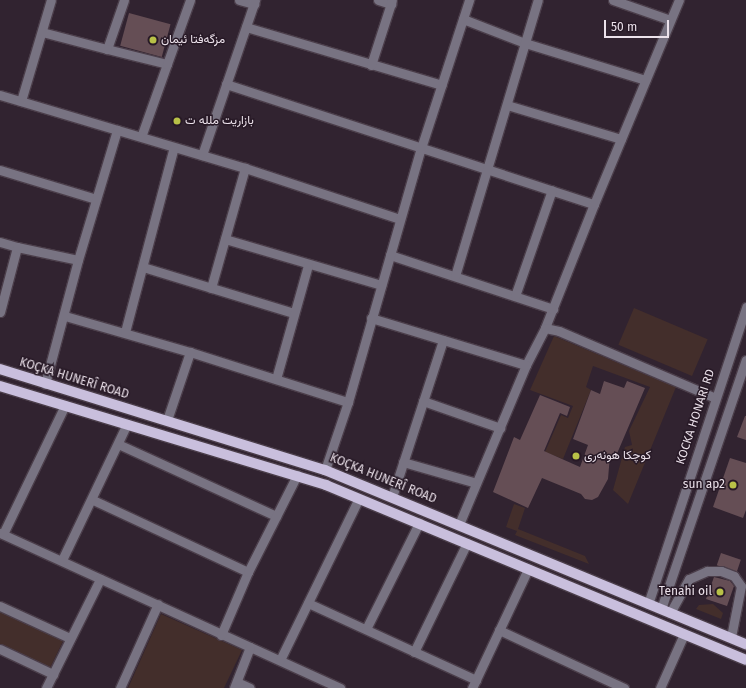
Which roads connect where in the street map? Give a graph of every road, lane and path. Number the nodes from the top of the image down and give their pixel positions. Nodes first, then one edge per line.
1 (51, 0) edge
2 (124, 0) edge
3 (190, 0) edge
4 (238, 0) edge
5 (378, 0) edge
6 (469, 0) edge
7 (538, 0) edge
8 (613, 0) edge
9 (679, 0) edge
10 (254, 2) edge
11 (391, 2) edge
12 (463, 20) junction
13 (670, 20) junction
14 (246, 27) junction
15 (42, 32) junction
16 (525, 43) junction
17 (107, 49) junction
18 (167, 64) junction
19 (371, 65) junction
20 (645, 80) junction
21 (226, 84) junction
22 (442, 85) junction
23 (0, 94) edge
24 (21, 101) junction
25 (506, 105) junction
26 (117, 130) junction
27 (141, 137) junction
28 (620, 139) junction
29 (174, 147) junction
30 (421, 148) junction
31 (202, 155) junction
32 (245, 168) junction
33 (0, 170) edge
34 (487, 170) junction
35 (552, 190) junction
36 (96, 199) junction
37 (594, 204) junction
38 (400, 219) junction
39 (225, 239) junction
40 (0, 242) edge
41 (16, 246) junction
42 (390, 256) junction
43 (78, 260) junction
44 (308, 265) junction
45 (142, 267) junction
46 (455, 276) junction
47 (381, 285) junction
48 (211, 288) junction
49 (515, 296) junction
50 (746, 307) edge
51 (553, 309) junction
52 (0, 312) edge
53 (293, 313) junction
54 (65, 316) junction
55 (371, 318) junction
56 (545, 328) junction
57 (125, 332) junction
58 (442, 340) junction
59 (190, 352) junction
60 (746, 360) edge
61 (526, 365) junction
62 (0, 369) edge
63 (276, 379) junction
64 (45, 384) junction
65 (0, 386) edge
66 (715, 398) junction
67 (423, 401) junction
68 (348, 402) junction
69 (65, 405) junction
70 (167, 420) junction
71 (127, 424) junction
72 (195, 428) junction
73 (500, 428) junction
74 (118, 444) junction
75 (190, 444) junction
76 (403, 462) junction
77 (694, 464) junction
78 (325, 470) junction
79 (709, 470) junction
80 (298, 476) junction
81 (476, 483) junction
82 (392, 496) junction
83 (359, 498) junction
84 (93, 500) junction
85 (276, 516) junction
86 (419, 523) junction
87 (459, 524) junction
88 (1, 533) edge
89 (467, 543) junction
90 (62, 560) junction
91 (528, 569) junction
92 (248, 572) junction
93 (100, 579) junction
94 (308, 603) junction
95 (158, 604) junction
96 (648, 604) junction
97 (0, 606) edge
98 (666, 611) junction
99 (366, 629) junction
100 (499, 630) junction
101 (684, 634) junction
102 (221, 635) junction
103 (731, 637) junction
104 (70, 638) junction
105 (745, 642) edge
106 (250, 647) junction
107 (0, 649) edge
108 (414, 652) junction
109 (280, 660) junction
110 (746, 660) edge
111 (53, 674) junction
112 (474, 684) edge
113 (236, 685) edge
114 (46, 688) edge
115 (120, 688) edge
116 (250, 688) edge
117 (340, 688) edge
118 (624, 688) edge
119 (660, 688) edge

1 - 15 street
2 - 17 street
3 - 18 street
4 - 10 street
5 - 11 street
6 - 12 street
7 - 16 street
8 - 13 street
9 - 13 street
10 - 14 street
11 - 19 street
12 - 16 street
12 - 22 street
13 - 20 street
14 - 19 street
14 - 21 street
15 - 17 street
15 - 24 street
16 - 20 street
16 - 25 street
17 - 18 street
18 - 27 street
19 - 22 street
20 - 28 street
21 - 30 street
21 - 31 street
22 - 30 street
23 - 24 street
24 - 26 street
25 - 28 street
25 - 34 street
26 - 27 street
26 - 36 street
27 - 29 street
28 - 37 street
29 - 31 street
29 - 45 street
30 - 34 street
30 - 38 street
31 - 32 street
32 - 38 street
32 - 39 street
33 - 36 street
34 - 35 street
34 - 46 street
35 - 37 street
35 - 49 street
36 - 43 street
37 - 51 street
38 - 42 street
39 - 44 street
39 - 48 street
40 - 41 street
41 - 43 street
41 - 52 street
42 - 46 street
42 - 47 street
43 - 54 street
44 - 47 street
44 - 53 street
45 - 48 street
45 - 57 street
46 - 49 street
47 - 55 street
48 - 53 street
49 - 51 street
50 - 66 street, KOCKA HONARI RD
51 - 56 street
53 - 63 street
54 - 57 street
54 - 64 street
55 - 58 street
55 - 68 street
56 - 61 street
56 - 66 street
57 - 59 street
58 - 61 street
58 - 67 street
59 - 63 street
59 - 70 street
60 - 79 street
61 - 73 street
62 - 64 main road, KOÇKA HUNERÎ ROAD
63 - 68 street
64 - 70 main road, KOÇKA HUNERÎ ROAD
65 - 69 main road
66 - 77 street, KOCKA HONARI RD
67 - 73 street
67 - 76 street
68 - 78 street
69 - 71 main road
69 - 88 street
70 - 72 main road, KOÇKA HUNERÎ ROAD
71 - 74 street
71 - 75 main road
72 - 75 main road
72 - 78 main road, KOÇKA HUNERÎ ROAD
73 - 81 street
74 - 84 street
74 - 85 street
75 - 80 main road
76 - 81 street
76 - 82 street
77 - 79 street
77 - 96 street, KOCKA HONARI RD
78 - 82 main road, KOÇKA HUNERÎ ROAD
79 - 98 street
80 - 83 main road
80 - 85 street
81 - 87 street
82 - 87 main road, KOÇKA HUNERÎ ROAD
83 - 86 main road
83 - 94 street
84 - 90 street
84 - 92 street
85 - 92 street
86 - 89 main road
86 - 99 street
87 - 96 main road, KOÇKA HUNERÎ ROAD
88 - 90 street
89 - 91 main road
89 - 108 street
90 - 93 street
91 - 100 street
91 - 101 main road
92 - 102 street
93 - 95 street
93 - 104 street
94 - 99 street
94 - 109 street
95 - 102 street
95 - 115 street
96 - 98 main road, KOÇKA HUNERÎ ROAD
97 - 104 street
98 - 103 main road, KOÇKA HUNERÎ ROAD
98 - 103 street
99 - 108 street
100 - 112 street
100 - 118 street
101 - 110 main road
101 - 119 street
102 - 106 street
103 - 105 main road, KOÇKA HUNERÎ ROAD
104 - 111 street
106 - 109 street
106 - 113 street
107 - 111 street
108 - 112 street
109 - 117 street
111 - 114 street
113 - 116 street

